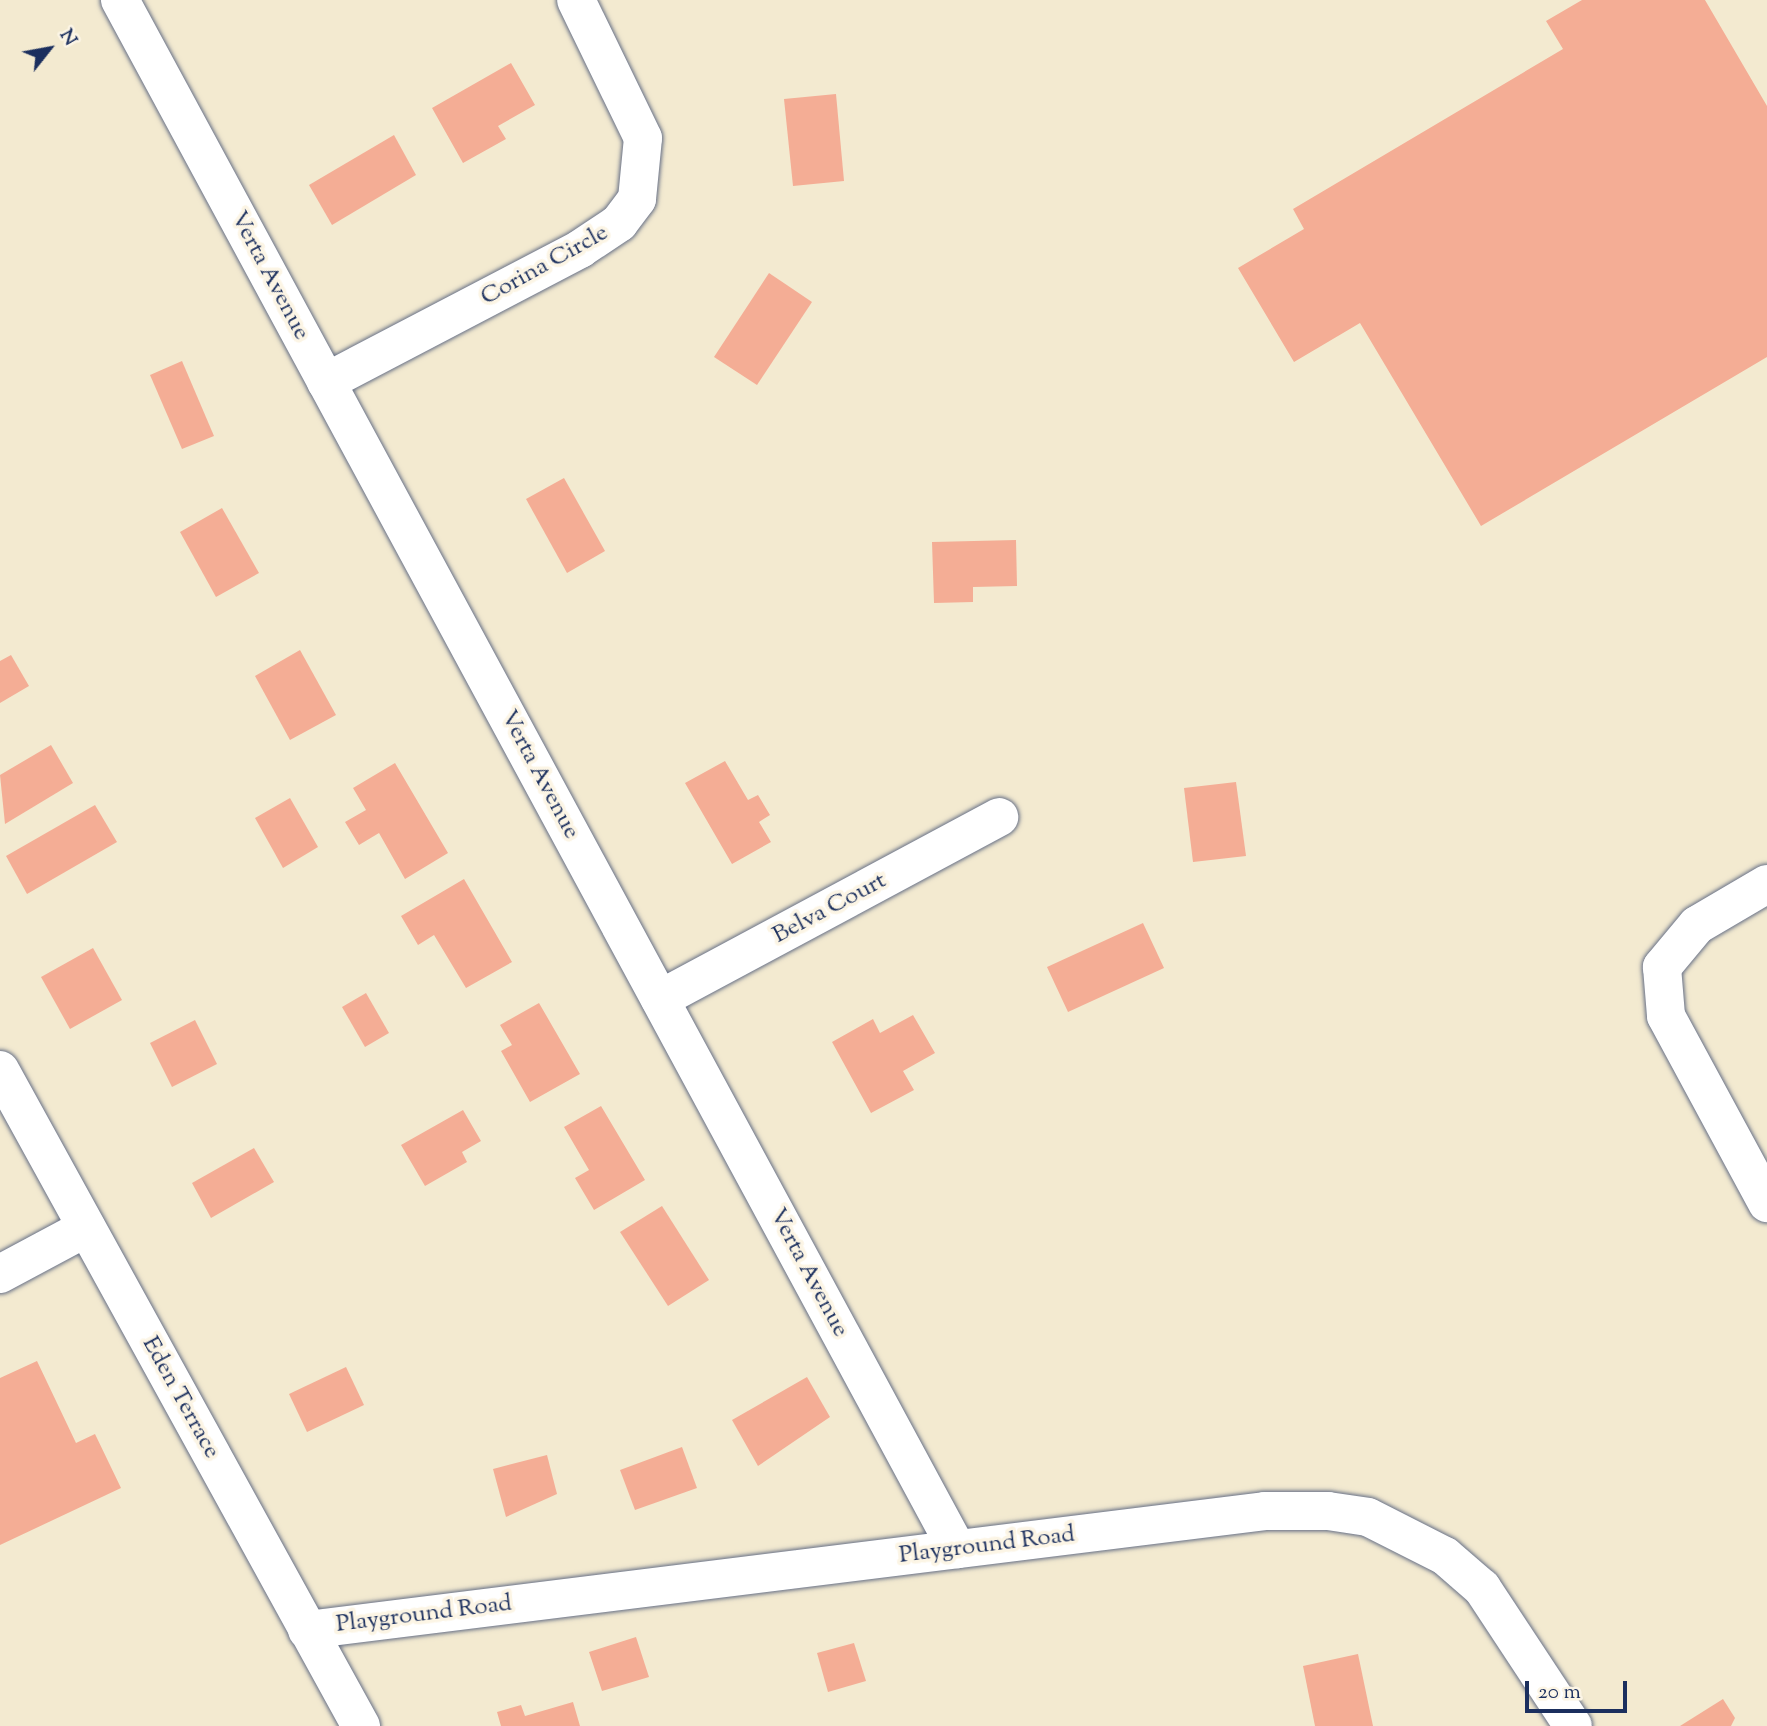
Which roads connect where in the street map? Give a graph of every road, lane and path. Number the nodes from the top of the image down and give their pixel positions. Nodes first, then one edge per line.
1 (120, 0) edge
2 (576, 0) edge
3 (326, 382) junction
4 (999, 817) dead end
5 (1767, 884) edge
6 (660, 999) junction
7 (0, 1070) edge
8 (1767, 1203) edge
9 (86, 1228) junction
10 (0, 1274) edge
11 (957, 1549) junction
12 (307, 1630) junction
13 (360, 1726) edge
14 (1573, 1726) edge

1 - 3 street, Verta Avenue
2 - 3 street, Corina Circle
3 - 6 street, Verta Avenue
4 - 6 street, Belva Court
5 - 8 street
6 - 11 street, Verta Avenue
7 - 9 street, Eden Terrace
9 - 10 street
9 - 12 street, Eden Terrace
11 - 12 street, Playground Road
11 - 14 street, Playground Road
12 - 13 street, Eden Terrace

